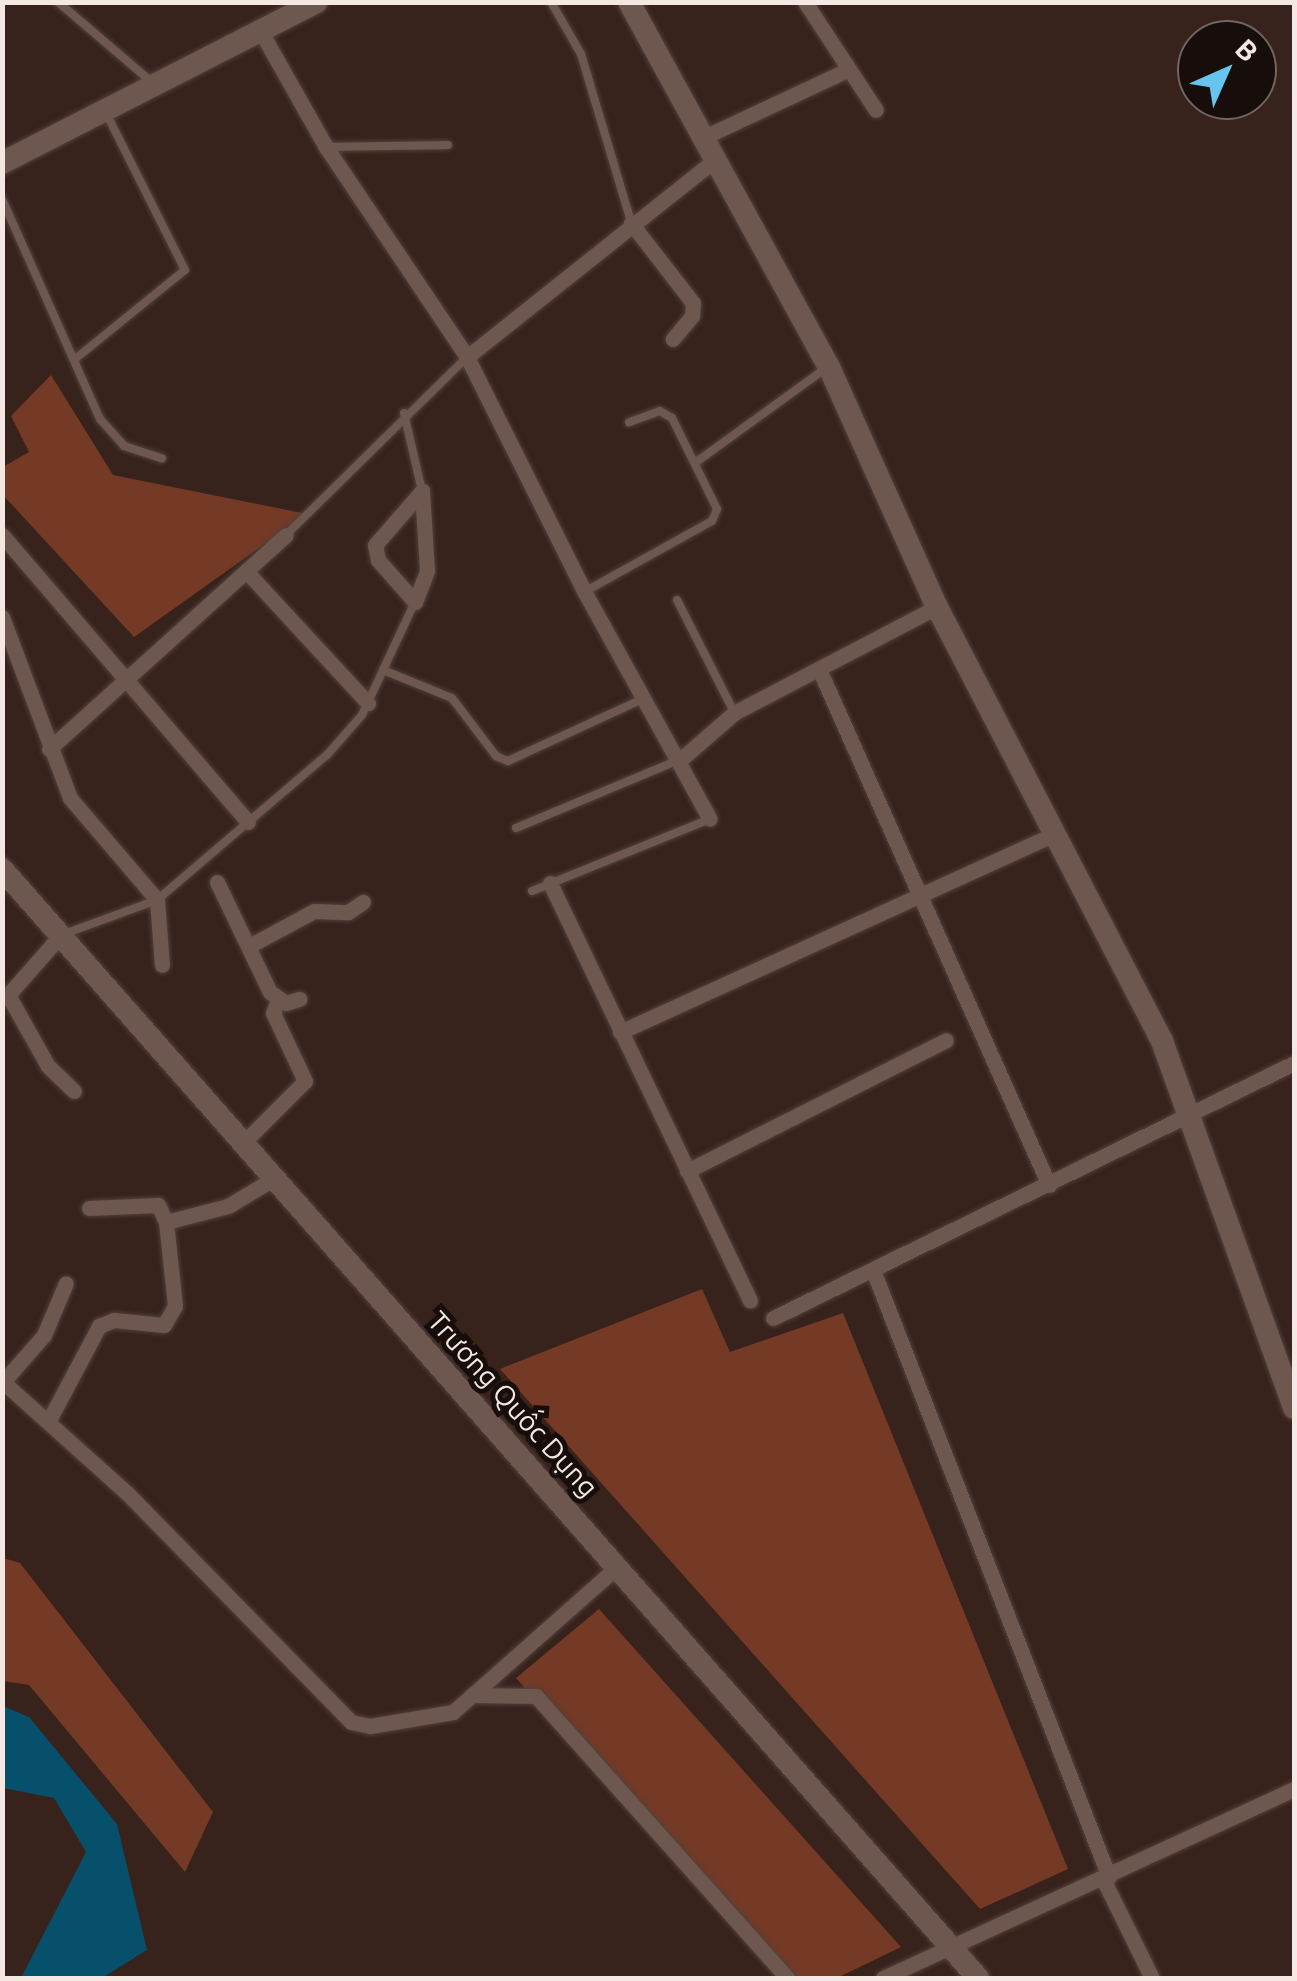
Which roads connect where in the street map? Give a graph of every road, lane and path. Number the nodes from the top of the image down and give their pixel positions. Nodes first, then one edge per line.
1 (58, 2) edge
2 (316, 2) edge
3 (551, 2) edge
4 (629, 2) edge
5 (805, 2) edge
6 (260, 30) junction
7 (849, 70) junction
8 (157, 86) junction
9 (876, 110) dead end
10 (105, 112) junction
11 (702, 138) junction
12 (448, 145) dead end
13 (326, 146) junction
14 (712, 162) junction
15 (2, 163) edge
16 (2, 199) edge
17 (631, 224) junction
18 (673, 339) dead end
19 (467, 357) junction
20 (75, 359) junction
21 (829, 367) junction
22 (404, 413) junction
23 (630, 422) dead end
24 (162, 458) dead end
25 (695, 462) junction
26 (422, 491) junction
27 (2, 535) edge
28 (286, 535) joint
29 (246, 571) junction
30 (584, 592) junction
31 (677, 600) dead end
32 (415, 602) junction
33 (937, 607) junction
34 (2, 617) edge
35 (819, 668) junction
36 (382, 670) junction
37 (126, 680) junction
38 (647, 697) junction
39 (368, 703) junction
40 (734, 713) junction
41 (49, 749) junction
42 (680, 760) junction
43 (710, 818) joint
44 (248, 822) junction
45 (516, 828) dead end
46 (1055, 834) junction
47 (203, 862) junction
48 (2, 869) edge
49 (217, 882) joint
50 (550, 882) junction
51 (532, 892) dead end
52 (919, 894) junction
53 (156, 900) junction
54 (364, 902) dead end
55 (60, 936) junction
56 (249, 946) junction
57 (162, 965) dead end
58 (299, 998) dead end
59 (278, 1000) junction
60 (620, 1032) junction
61 (946, 1040) dead end
62 (1294, 1064) edge
63 (74, 1091) dead end
64 (1189, 1114) junction
65 (242, 1144) junction
66 (687, 1170) junction
67 (273, 1179) junction
68 (1048, 1185) junction
69 (88, 1208) dead end
70 (166, 1222) junction
71 (874, 1270) junction
72 (66, 1283) dead end
73 (750, 1301) dead end
74 (774, 1318) dead end
75 (3, 1382) edge
76 (1294, 1406) edge
77 (48, 1422) junction
78 (617, 1567) junction
79 (472, 1695) junction
80 (1294, 1789) edge
81 (1106, 1878) junction
82 (950, 1947) junction
83 (787, 1978) edge
84 (883, 1978) edge
85 (978, 1978) edge
86 (1152, 1978) edge

1 - 8 lane
2 - 6 street
3 - 17 lane
4 - 11 street
5 - 7 street
6 - 8 street
6 - 13 street
7 - 9 street
7 - 11 street
8 - 10 street
10 - 15 street
10 - 20 lane
11 - 14 street
12 - 13 lane
13 - 19 street
14 - 17 street
14 - 21 street
16 - 20 lane
17 - 18 street
17 - 19 street
19 - 22 lane
19 - 30 street
20 - 24 lane
21 - 25 lane
21 - 33 street
22 - 26 lane
22 - 28 lane
23 - 25 lane
25 - 30 lane
26 - 32 street
26 - 32 street
27 - 37 street
28 - 29 street
29 - 37 street
29 - 39 street
30 - 38 street
31 - 40 lane
32 - 36 lane
33 - 35 street
33 - 46 street
34 - 41 street
35 - 40 street
35 - 52 street
36 - 38 lane
36 - 39 lane
37 - 41 street
37 - 44 street
38 - 42 street
39 - 44 lane
40 - 42 street
41 - 53 street
42 - 43 street
42 - 45 lane
43 - 50 lane
44 - 47 lane
46 - 52 street
46 - 64 street
47 - 49 lane
47 - 53 lane
48 - 55 street, Trương Quốc Dụng
49 - 56 street
50 - 51 lane
50 - 60 street
52 - 60 street
52 - 68 street
53 - 55 lane
53 - 57 street
54 - 56 street
55 - 63 street
55 - 65 street, Trương Quốc Dụng
56 - 59 street
58 - 59 street
59 - 65 street
60 - 66 street
61 - 66 street
62 - 64 street
64 - 68 street
64 - 76 street
65 - 67 street, Trương Quốc Dụng
66 - 73 street
67 - 70 street
67 - 78 street, Trương Quốc Dụng
68 - 71 street
69 - 70 street
70 - 77 street
71 - 74 street
71 - 81 street
72 - 75 street
75 - 77 street
77 - 79 street
78 - 79 street
78 - 82 street, Trương Quốc Dụng
79 - 83 street
80 - 81 street
81 - 82 street
81 - 86 street
82 - 84 street
82 - 85 street, Trương Quốc Dụng

